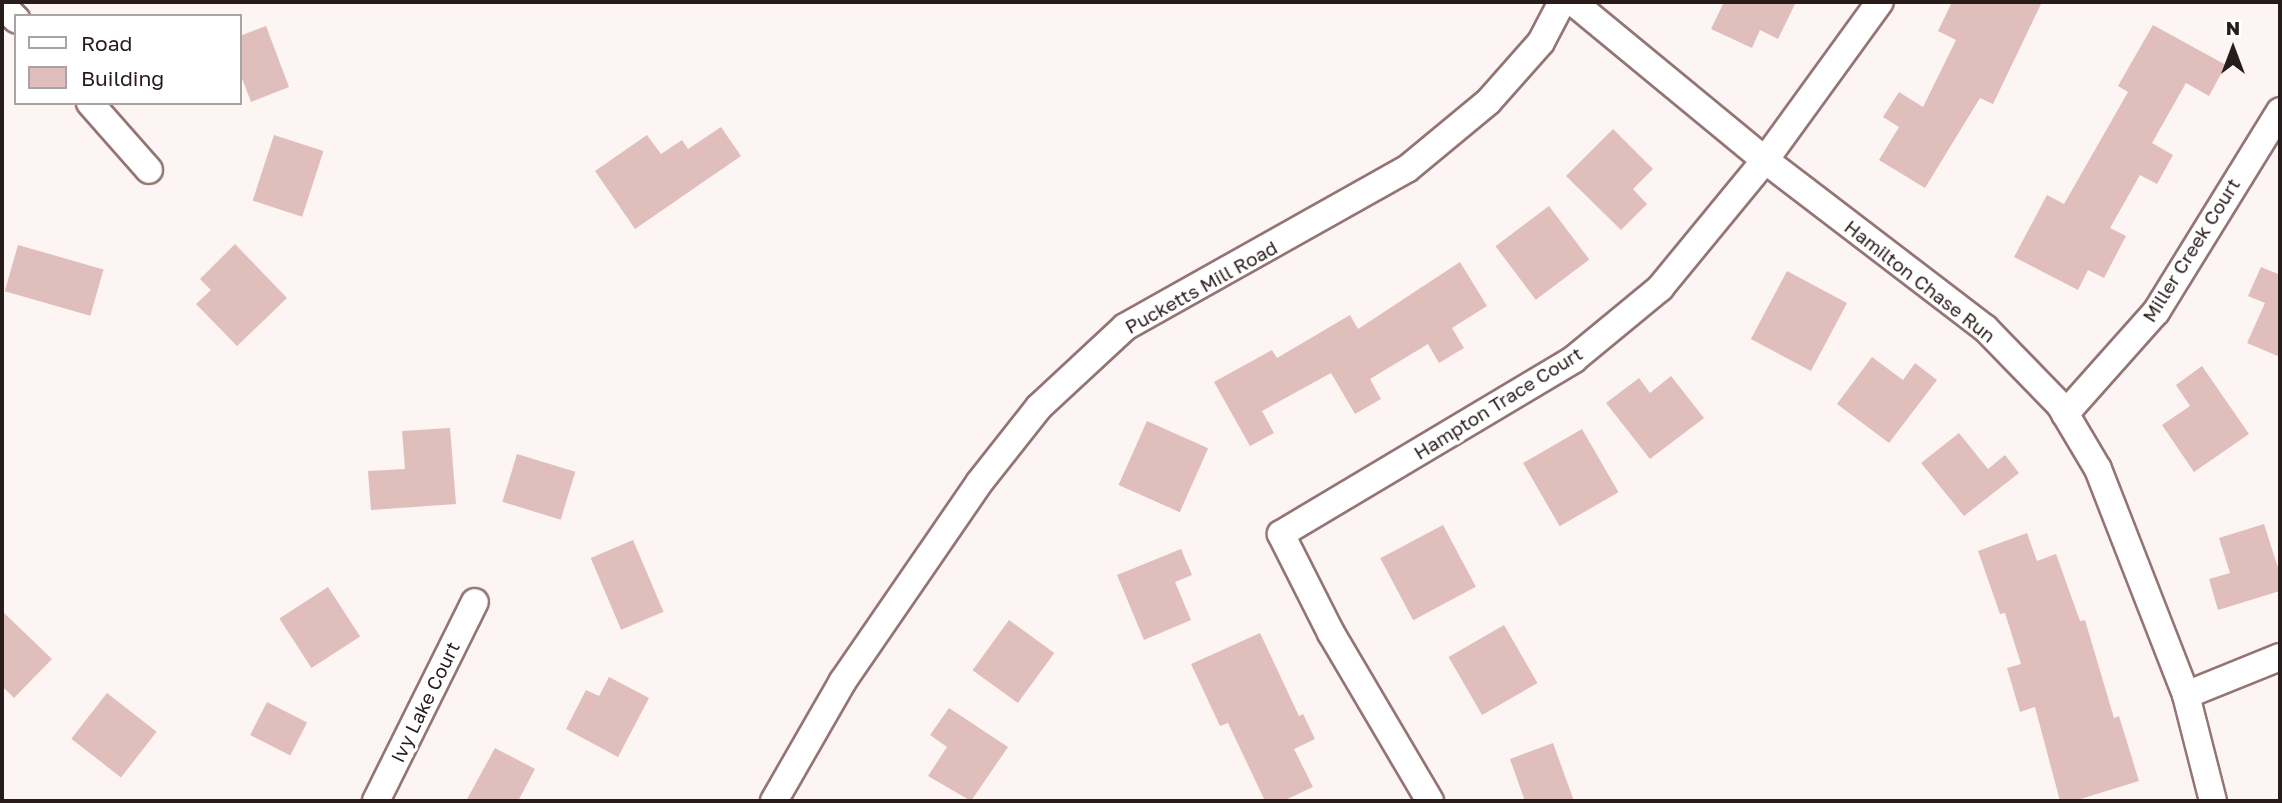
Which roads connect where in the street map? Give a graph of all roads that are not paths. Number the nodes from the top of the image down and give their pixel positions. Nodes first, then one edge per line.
1 (1562, 2) edge
2 (1573, 2) edge
3 (1880, 2) edge
4 (2, 4) edge
5 (14, 17) edge
6 (92, 105) edge
7 (2280, 111) edge
8 (1765, 160) junction
9 (149, 170) dead end
10 (2065, 414) junction
11 (474, 602) dead end
12 (2280, 657) edge
13 (2186, 695) junction
14 (376, 801) edge
15 (774, 801) edge
16 (1430, 801) edge
17 (2213, 801) edge

1 - 15 street, Pucketts Mill Road
2 - 8 street, Hamilton Chase Run
3 - 8 street, Hampton Trace Court
4 - 5 street
6 - 9 street
7 - 10 street, Miller Creek Court
8 - 10 street, Hamilton Chase Run
8 - 16 street, Hampton Trace Court
10 - 13 street, Hamilton Chase Run
11 - 14 street, Ivy Lake Court
12 - 13 street
13 - 17 street, Hamilton Chase Run

